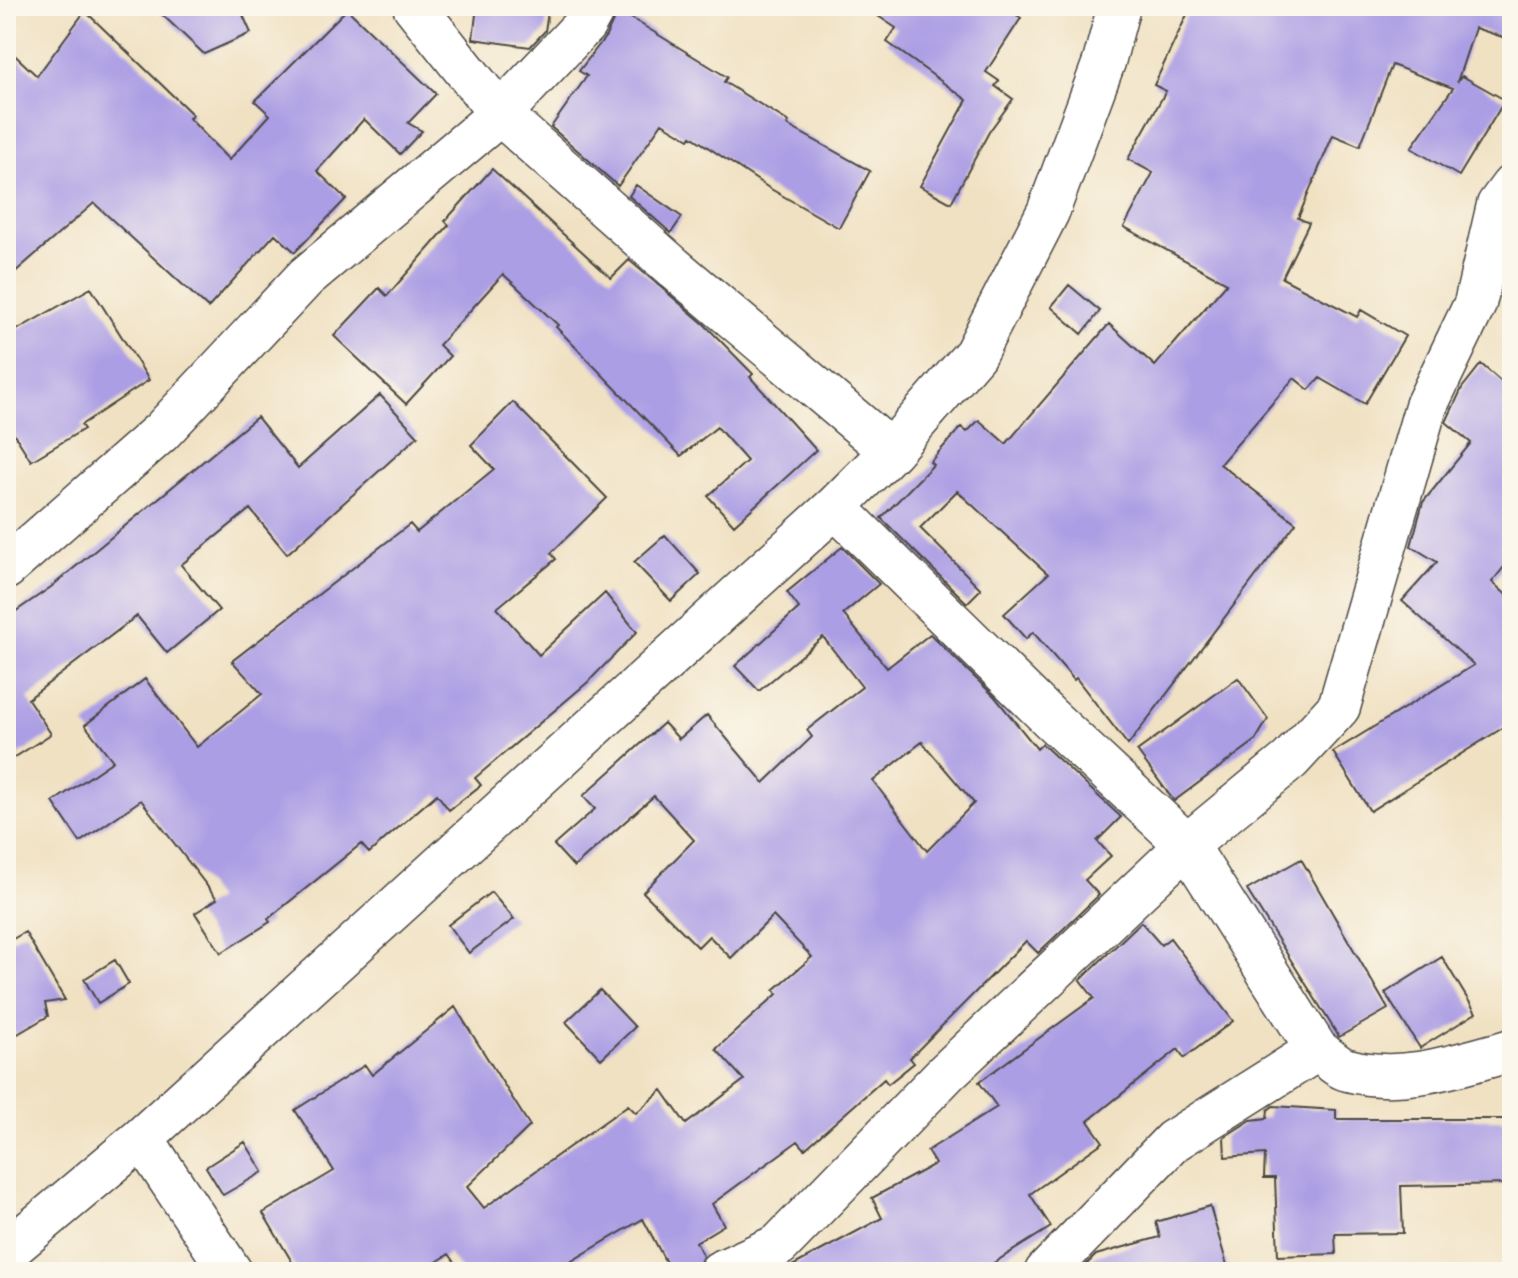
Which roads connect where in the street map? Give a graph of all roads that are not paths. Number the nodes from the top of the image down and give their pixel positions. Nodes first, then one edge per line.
1 (414, 6) edge
2 (595, 6) edge
3 (1119, 6) edge
4 (500, 114) junction
5 (1512, 186) edge
6 (1494, 299) edge
7 (891, 451) junction
8 (835, 507) junction
9 (6, 568) edge
10 (1187, 845) junction
11 (1317, 1050) junction
12 (1512, 1050) edge
13 (142, 1138) junction
14 (6, 1252) edge
15 (231, 1272) edge
16 (720, 1272) edge
17 (1046, 1272) edge

1 - 4 street
2 - 4 street
3 - 7 street
4 - 7 street
4 - 9 street
5 - 6 street
6 - 10 street
7 - 8 street
8 - 10 street
8 - 13 street
10 - 11 street
10 - 16 street
11 - 12 street
11 - 17 street
13 - 14 street
13 - 15 street

